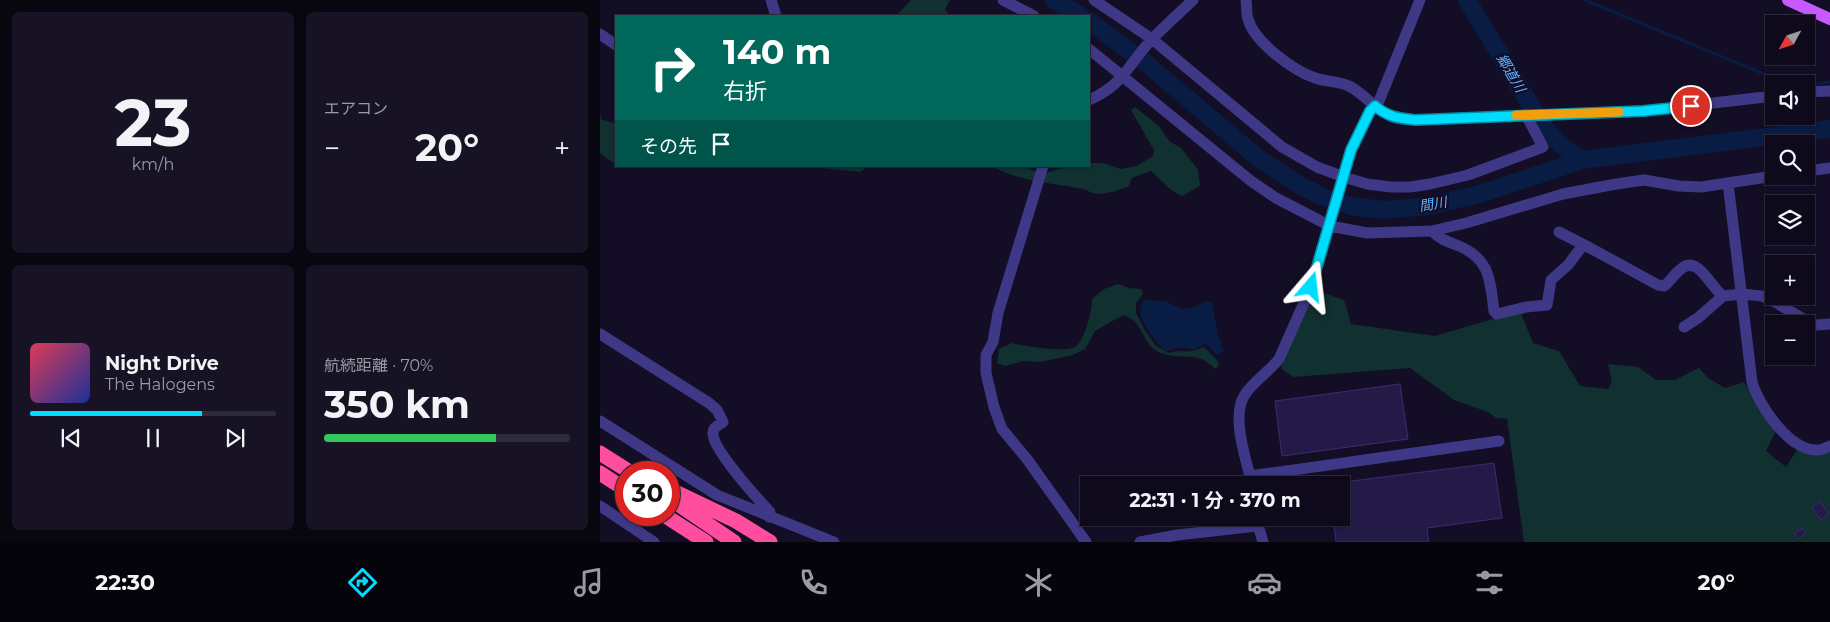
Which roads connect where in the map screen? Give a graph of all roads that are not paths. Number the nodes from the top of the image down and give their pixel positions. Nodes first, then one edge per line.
1 (771, 0) edge
2 (1003, 0) edge
3 (1094, 0) edge
4 (1193, 0) edge
5 (1246, 0) edge
6 (1420, 0) edge
7 (1788, 0) edge
8 (776, 15) edge
9 (1032, 15) edge
10 (1830, 19) edge
11 (600, 34) edge
12 (1151, 40) junction
13 (615, 44) edge
14 (1090, 50) edge
15 (1124, 75) junction
16 (1830, 91) edge
17 (1815, 92) edge
18 (1765, 97) edge
19 (1090, 100) edge
20 (1375, 106) junction
21 (1527, 115) junction
22 (1043, 167) edge
23 (1830, 168) edge
24 (1815, 170) edge
25 (1765, 178) edge
26 (1343, 179) junction
27 (1728, 184) junction
28 (1330, 224) junction
29 (1432, 231) junction
30 (1559, 232) dead end
31 (1583, 245) junction
32 (1742, 294) junction
33 (1723, 296) junction
34 (1830, 324) edge
35 (1684, 327) dead end
36 (600, 334) edge
37 (600, 421) edge
38 (1499, 440) dead end
39 (1830, 446) edge
40 (600, 453) edge
41 (614, 462) edge
42 (600, 473) edge
43 (1250, 476) edge
44 (1276, 476) edge
45 (615, 483) edge
46 (680, 494) edge
47 (680, 505) edge
48 (600, 506) edge
49 (769, 517) junction
50 (680, 525) edge
51 (1232, 526) edge
52 (1258, 526) edge
53 (654, 542) edge
54 (706, 542) edge
55 (734, 542) edge
56 (770, 542) edge
57 (834, 542) edge
58 (1086, 542) edge
59 (1140, 542) edge
60 (1263, 542) edge

1 - 8 street
2 - 9 street
3 - 12 street
4 - 12 street
5 - 20 street
6 - 20 street
7 - 10 main road
11 - 13 street
12 - 15 street
12 - 26 street
14 - 15 street
15 - 19 street
15 - 28 street
16 - 17 street
18 - 21 street
20 - 21 street
20 - 26 street
21 - 26 street
22 - 58 street
23 - 24 street
25 - 27 street
26 - 28 street
27 - 29 street
27 - 32 street
28 - 29 street
28 - 43 street
29 - 31 street
30 - 31 street
31 - 33 street
32 - 33 street
32 - 34 street
32 - 39 street
33 - 35 street
36 - 49 street
37 - 49 street
38 - 44 street
40 - 41 highway
42 - 45 highway
46 - 56 highway
47 - 55 highway
48 - 53 street
49 - 57 street
50 - 54 highway
51 - 59 street
52 - 60 street

